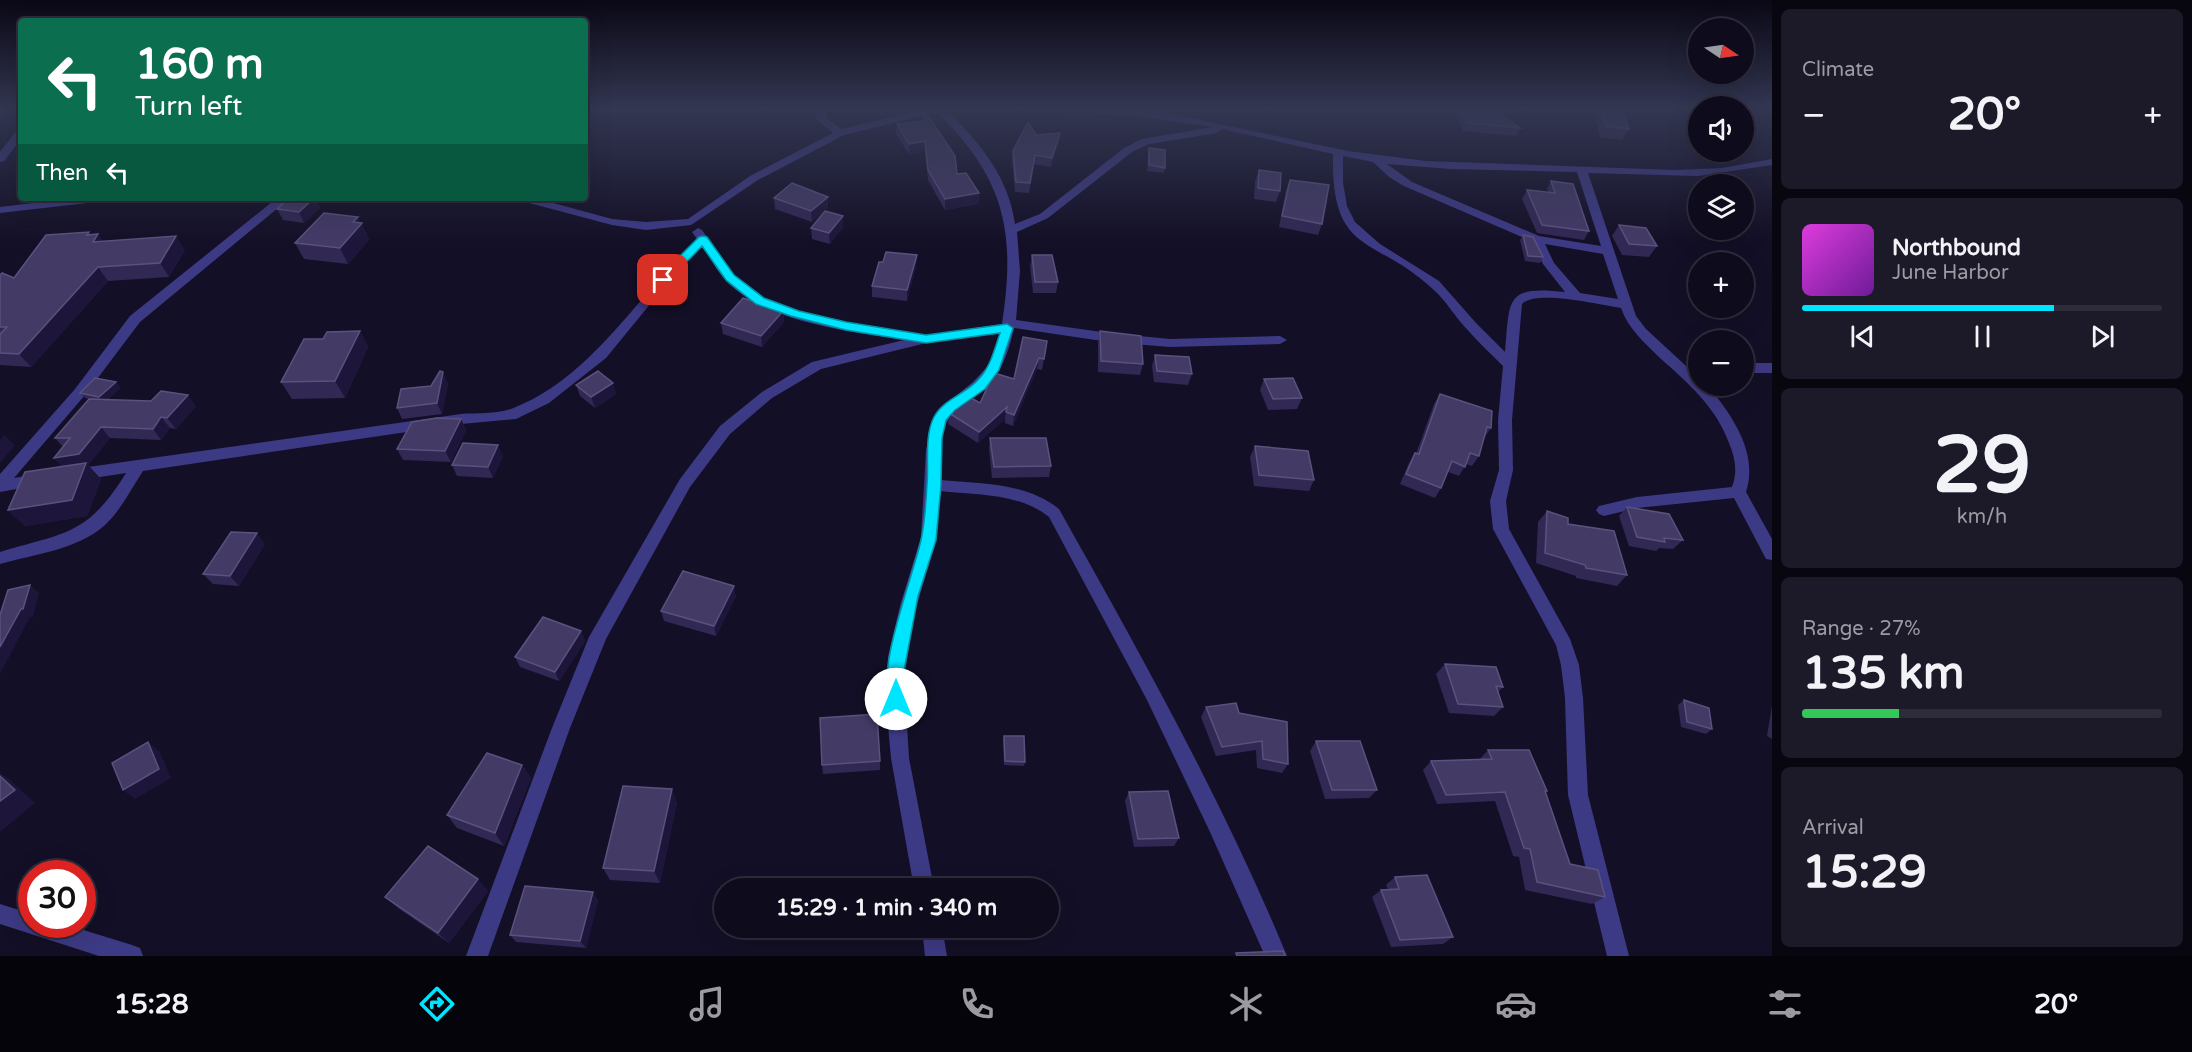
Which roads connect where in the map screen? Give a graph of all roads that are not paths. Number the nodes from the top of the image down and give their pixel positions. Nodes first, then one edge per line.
1 (1338, 152) edge
2 (803, 153) edge
3 (978, 153) edge
4 (1126, 153) edge
5 (1341, 153) edge
6 (1376, 159) junction
7 (1772, 162) edge
8 (1581, 169) junction
9 (79, 201) edge
10 (280, 201) edge
11 (533, 201) edge
12 (0, 210) edge
13 (691, 222) junction
14 (1012, 230) junction
15 (703, 239) junction
16 (1536, 239) junction
17 (1608, 250) junction
18 (1576, 297) junction
19 (1627, 305) junction
20 (1008, 326) junction
21 (926, 339) junction
22 (1280, 340) dead end
23 (1510, 364) junction
24 (1679, 368) junction
25 (1688, 368) edge
26 (1754, 368) edge
27 (1772, 368) edge
28 (1688, 376) edge
29 (1708, 396) edge
30 (139, 464) junction
31 (0, 485) edge
32 (934, 485) junction
33 (1738, 492) junction
34 (1604, 510) dead end
35 (1772, 554) edge
36 (0, 558) edge
37 (922, 878) edge
38 (0, 915) edge
39 (934, 938) edge
40 (132, 956) edge
41 (477, 956) edge
42 (936, 956) edge
43 (1276, 956) edge
44 (1618, 956) edge

1 - 23 street
2 - 13 street
3 - 14 street
4 - 14 street
5 - 6 street
6 - 8 street
6 - 16 street
7 - 8 street
8 - 17 street
9 - 12 street
10 - 31 street
11 - 13 street
13 - 15 street
14 - 20 street
15 - 21 street
15 - 30 street
16 - 17 street
16 - 18 street
17 - 19 street
18 - 19 street
18 - 23 street
19 - 24 street
20 - 21 street
20 - 22 street
20 - 32 street
21 - 41 street
23 - 44 street
24 - 25 street
24 - 28 street
26 - 27 street
29 - 33 street
30 - 31 street
30 - 36 street
32 - 37 street
32 - 43 street
33 - 34 street
33 - 35 street
38 - 40 street
39 - 42 street

